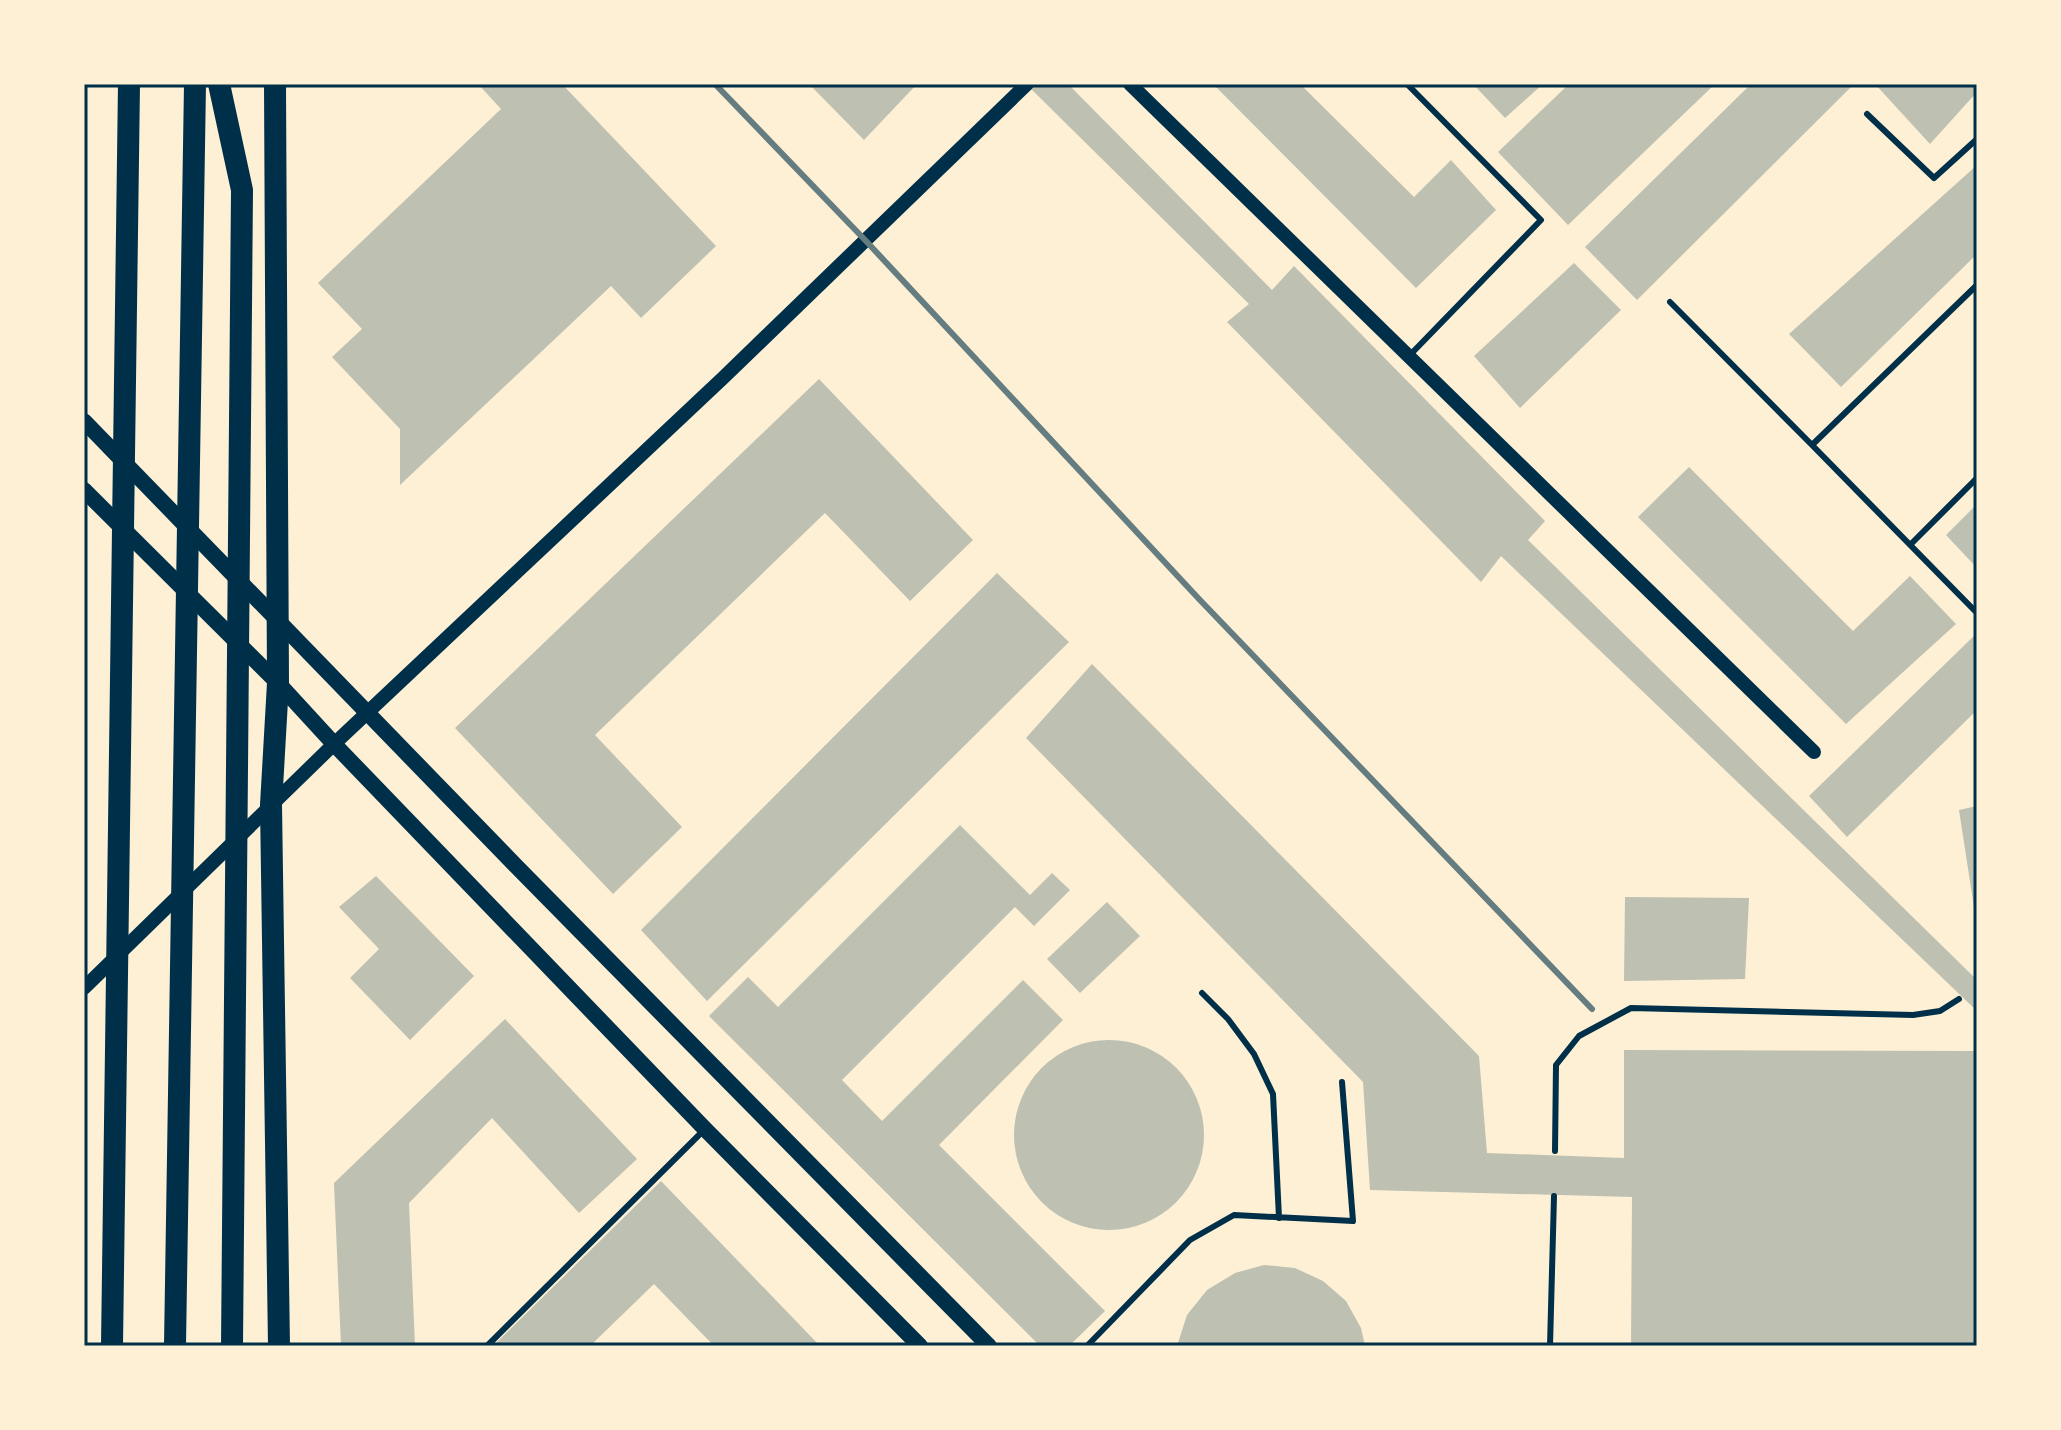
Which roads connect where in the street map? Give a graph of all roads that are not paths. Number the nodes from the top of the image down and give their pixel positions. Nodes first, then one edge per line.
1 (129, 84) edge
2 (195, 84) edge
3 (219, 84) edge
4 (275, 84) edge
5 (1027, 84) edge
6 (1130, 84) edge
7 (1407, 84) edge
8 (1867, 114) dead end
9 (1977, 139) edge
10 (1977, 285) edge
11 (1670, 302) dead end
12 (1409, 356) junction
13 (84, 421) edge
14 (1812, 445) junction
15 (1977, 478) edge
16 (84, 490) edge
17 (1910, 545) junction
18 (1977, 613) edge
19 (278, 621) junction
20 (278, 683) junction
21 (367, 713) junction
22 (334, 744) junction
23 (1814, 752) dead end
24 (271, 805) junction
25 (84, 988) edge
26 (1202, 993) dead end
27 (1959, 999) dead end
28 (1342, 1082) dead end
29 (705, 1129) junction
30 (1555, 1151) dead end
31 (1554, 1196) dead end
32 (1279, 1218) junction
33 (112, 1346) edge
34 (175, 1346) edge
35 (232, 1346) edge
36 (279, 1346) edge
37 (487, 1346) edge
38 (920, 1346) edge
39 (989, 1346) edge
40 (1087, 1346) edge
41 (1550, 1346) edge

1 - 33 highway
2 - 34 highway
3 - 35 highway
4 - 19 highway
5 - 21 street
6 - 12 street
7 - 12 lane
8 - 9 lane
10 - 14 lane
11 - 14 lane
12 - 23 street
13 - 19 main road
14 - 17 lane
15 - 17 lane
16 - 20 main road
17 - 18 lane
19 - 20 highway
19 - 21 main road
20 - 22 main road
20 - 24 highway
21 - 22 street
21 - 39 main road
22 - 24 street
22 - 29 main road
24 - 25 street
24 - 36 highway
26 - 32 lane
27 - 30 lane
28 - 32 lane
29 - 37 lane
29 - 38 main road
31 - 41 lane
32 - 40 lane

